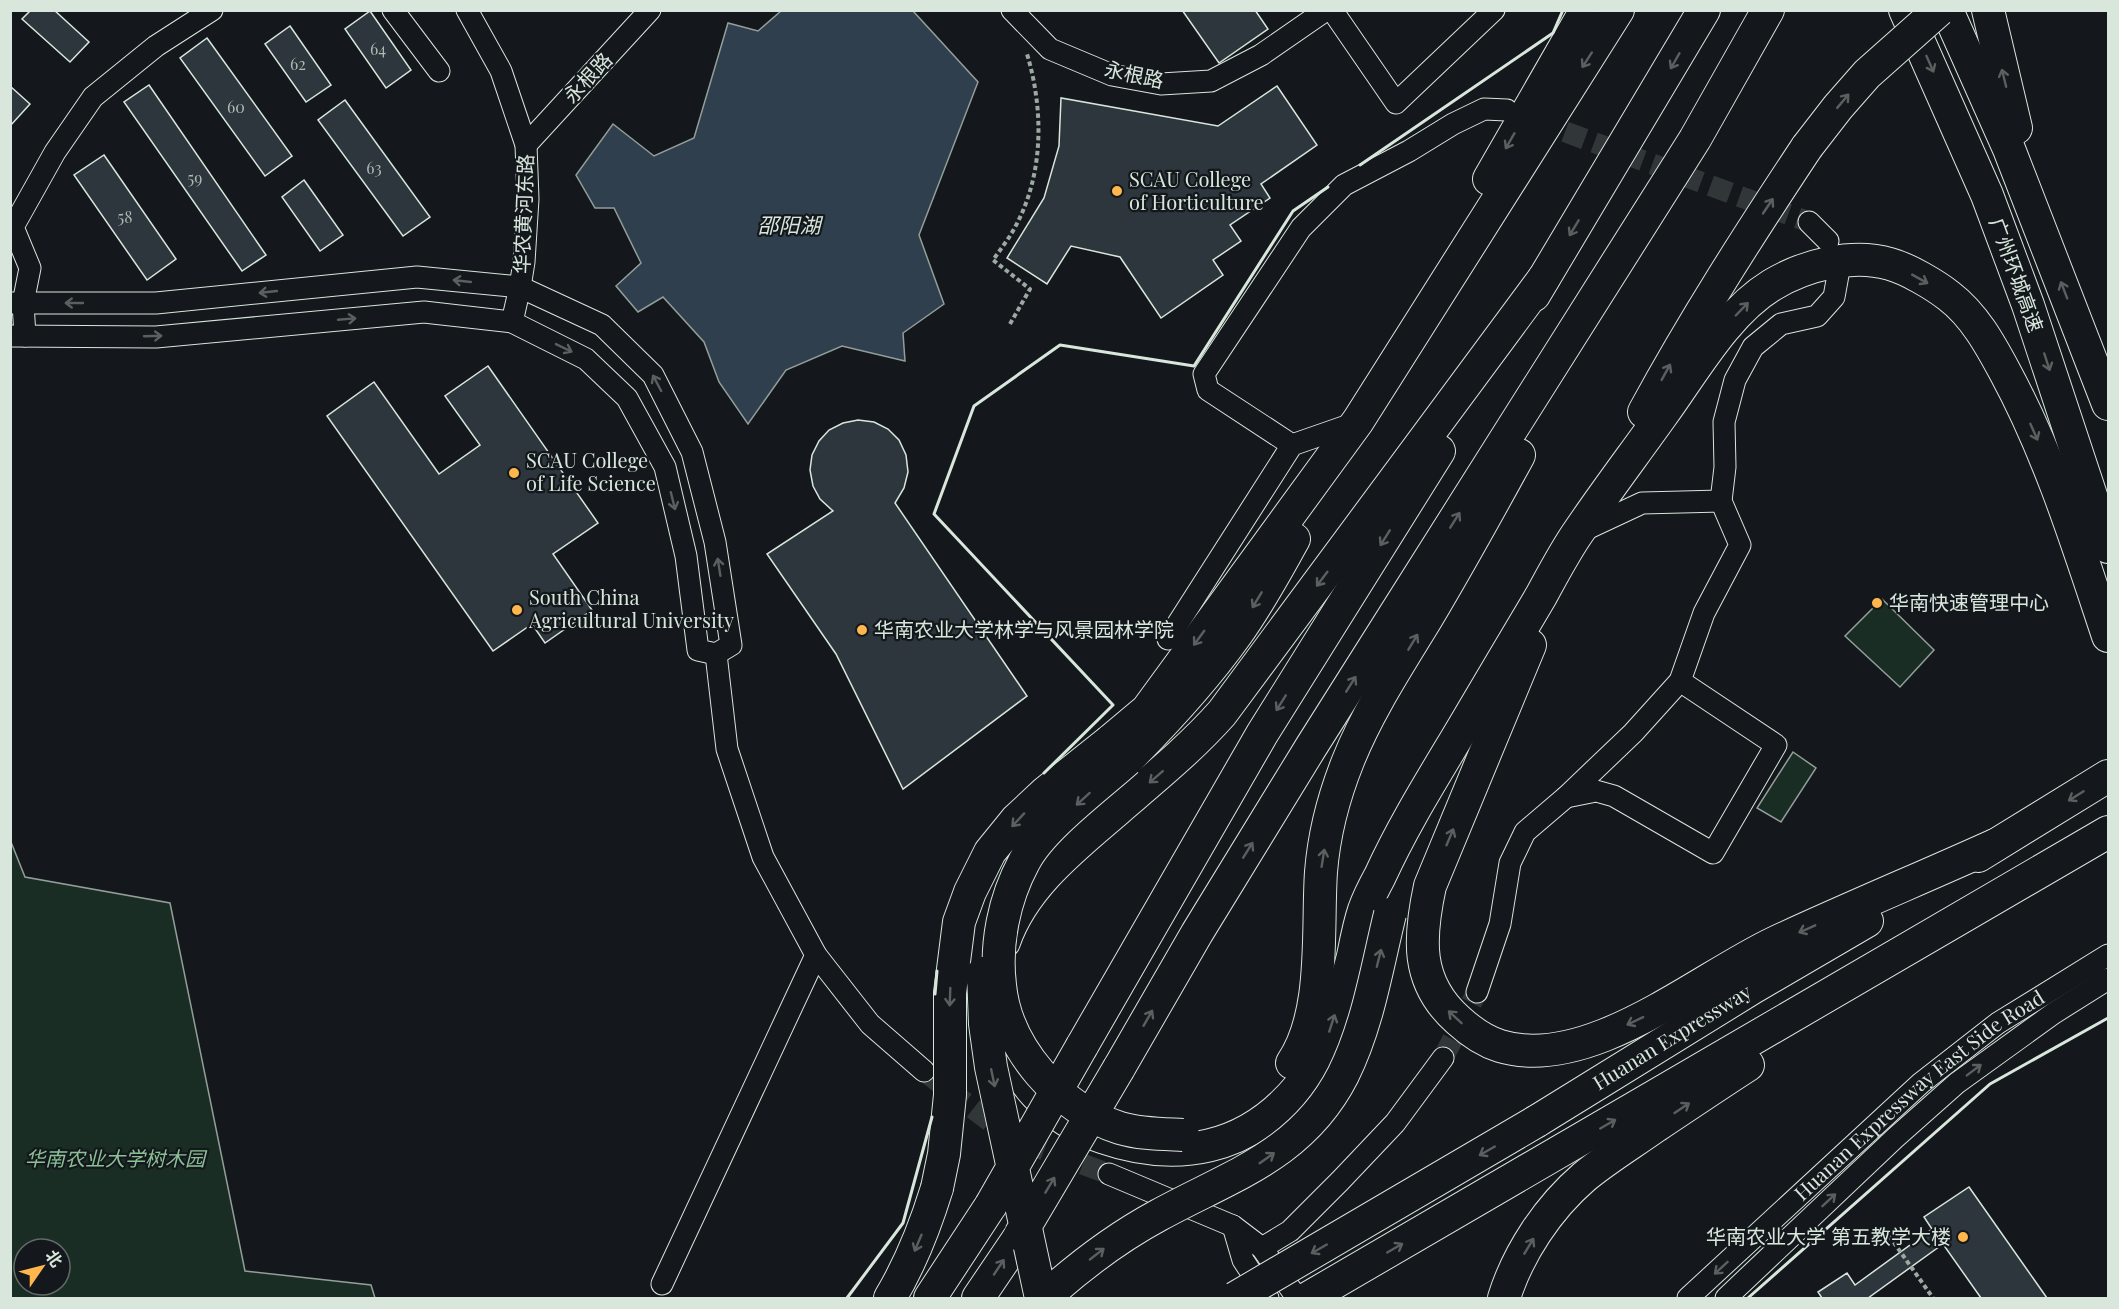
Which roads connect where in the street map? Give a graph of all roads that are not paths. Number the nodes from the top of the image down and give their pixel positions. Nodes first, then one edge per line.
1 (212, 10) edge
2 (393, 10) edge
3 (467, 10) edge
4 (650, 10) edge
5 (1326, 10) edge
6 (1332, 10) edge
7 (1494, 10) edge
8 (1586, 10) edge
9 (1618, 10) edge
10 (1704, 10) edge
11 (1768, 10) edge
12 (1905, 10) edge
13 (1938, 10) edge
14 (1947, 10) edge
15 (1989, 10) edge
16 (1014, 13) edge
17 (439, 71) dead end
18 (1507, 110) dead end
19 (526, 145) junction
20 (1656, 201) junction
21 (1809, 222) tunnel mouth
22 (2044, 237) junction
23 (1828, 241) dead end
24 (1838, 275) dead end
25 (1544, 278) junction
26 (520, 287) junction
27 (17, 303) edge
28 (512, 322) junction
29 (18, 336) edge
30 (2109, 404) edge
31 (1358, 422) junction
32 (1292, 445) junction
33 (1720, 501) junction
34 (1577, 534) junction
35 (2109, 547) edge
36 (2109, 636) edge
37 (1168, 639) dead end
38 (707, 652) junction
39 (1680, 681) junction
40 (1118, 750) junction
41 (2109, 776) edge
42 (1566, 797) junction
43 (2109, 832) edge
44 (1995, 845) junction
45 (1024, 861) junction
46 (2021, 883) junction
47 (816, 955) junction
48 (2109, 955) edge
49 (2109, 979) edge
50 (1477, 992) tunnel mouth
51 (1443, 1058) tunnel mouth
52 (924, 1071) tunnel mouth
53 (1109, 1174) tunnel mouth
54 (1233, 1227) junction
55 (1262, 1248) junction
56 (662, 1284) dead end
57 (1046, 1296) edge
58 (890, 1299) edge
59 (930, 1299) edge
60 (978, 1299) edge
61 (1235, 1299) edge
62 (1268, 1299) edge
63 (1297, 1299) edge
64 (1308, 1299) edge
65 (1504, 1299) edge
66 (1688, 1299) edge
67 (1726, 1299) edge

1 - 27 street
2 - 17 street
3 - 19 street, 华农黄河东路
4 - 19 street, 永根路
5 - 16 street, 永根路
6 - 7 street
8 -> 31 highway
9 -> 31 highway
10 -> 25 highway
11 - 20 highway
12 -> 35 highway, 广州环城高速
34 -> 13 highway, bridge
14 - 22 highway, 广州环城高速
22 -> 15 highway
18 - 32 street
19 - 26 street, 华农黄河东路
45 -> 20 highway, bridge
60 -> 20 highway, bridge
21 - 23 street
30 -> 22 highway, 广州环城高速
24 - 33 street
25 -> 34 highway
25 -> 59 highway, bridge
26 -> 27 street
26 - 28 street, 华农黄河东路
38 -> 26 street
27 - 29 street
29 -> 28 street
28 -> 38 street
31 - 32 street
31 -> 40 highway
32 - 37 street
33 - 34 street
33 - 39 street
34 -> 36 highway
44 -> 34 highway
57 -> 34 highway, bridge
38 - 47 street
39 - 42 street
39 - 42 street
40 -> 45 highway, bridge
40 -> 58 highway, bridge
41 -> 44 highway, Huanan Expressway
42 - 50 street
43 - 46 highway, Huanan Expressway
44 -> 61 highway, Huanan Expressway, bridge
45 -> 57 highway, bridge
64 -> 46 highway, Huanan Expressway
65 -> 46 highway
47 - 52 street
47 - 56 street
48 -> 66 street, Huanan Expressway East Side Road
67 -> 49 street, Huanan Expressway East Side Road
51 - 55 street
53 - 54 street
54 - 55 street
54 - 62 street
55 - 63 street

